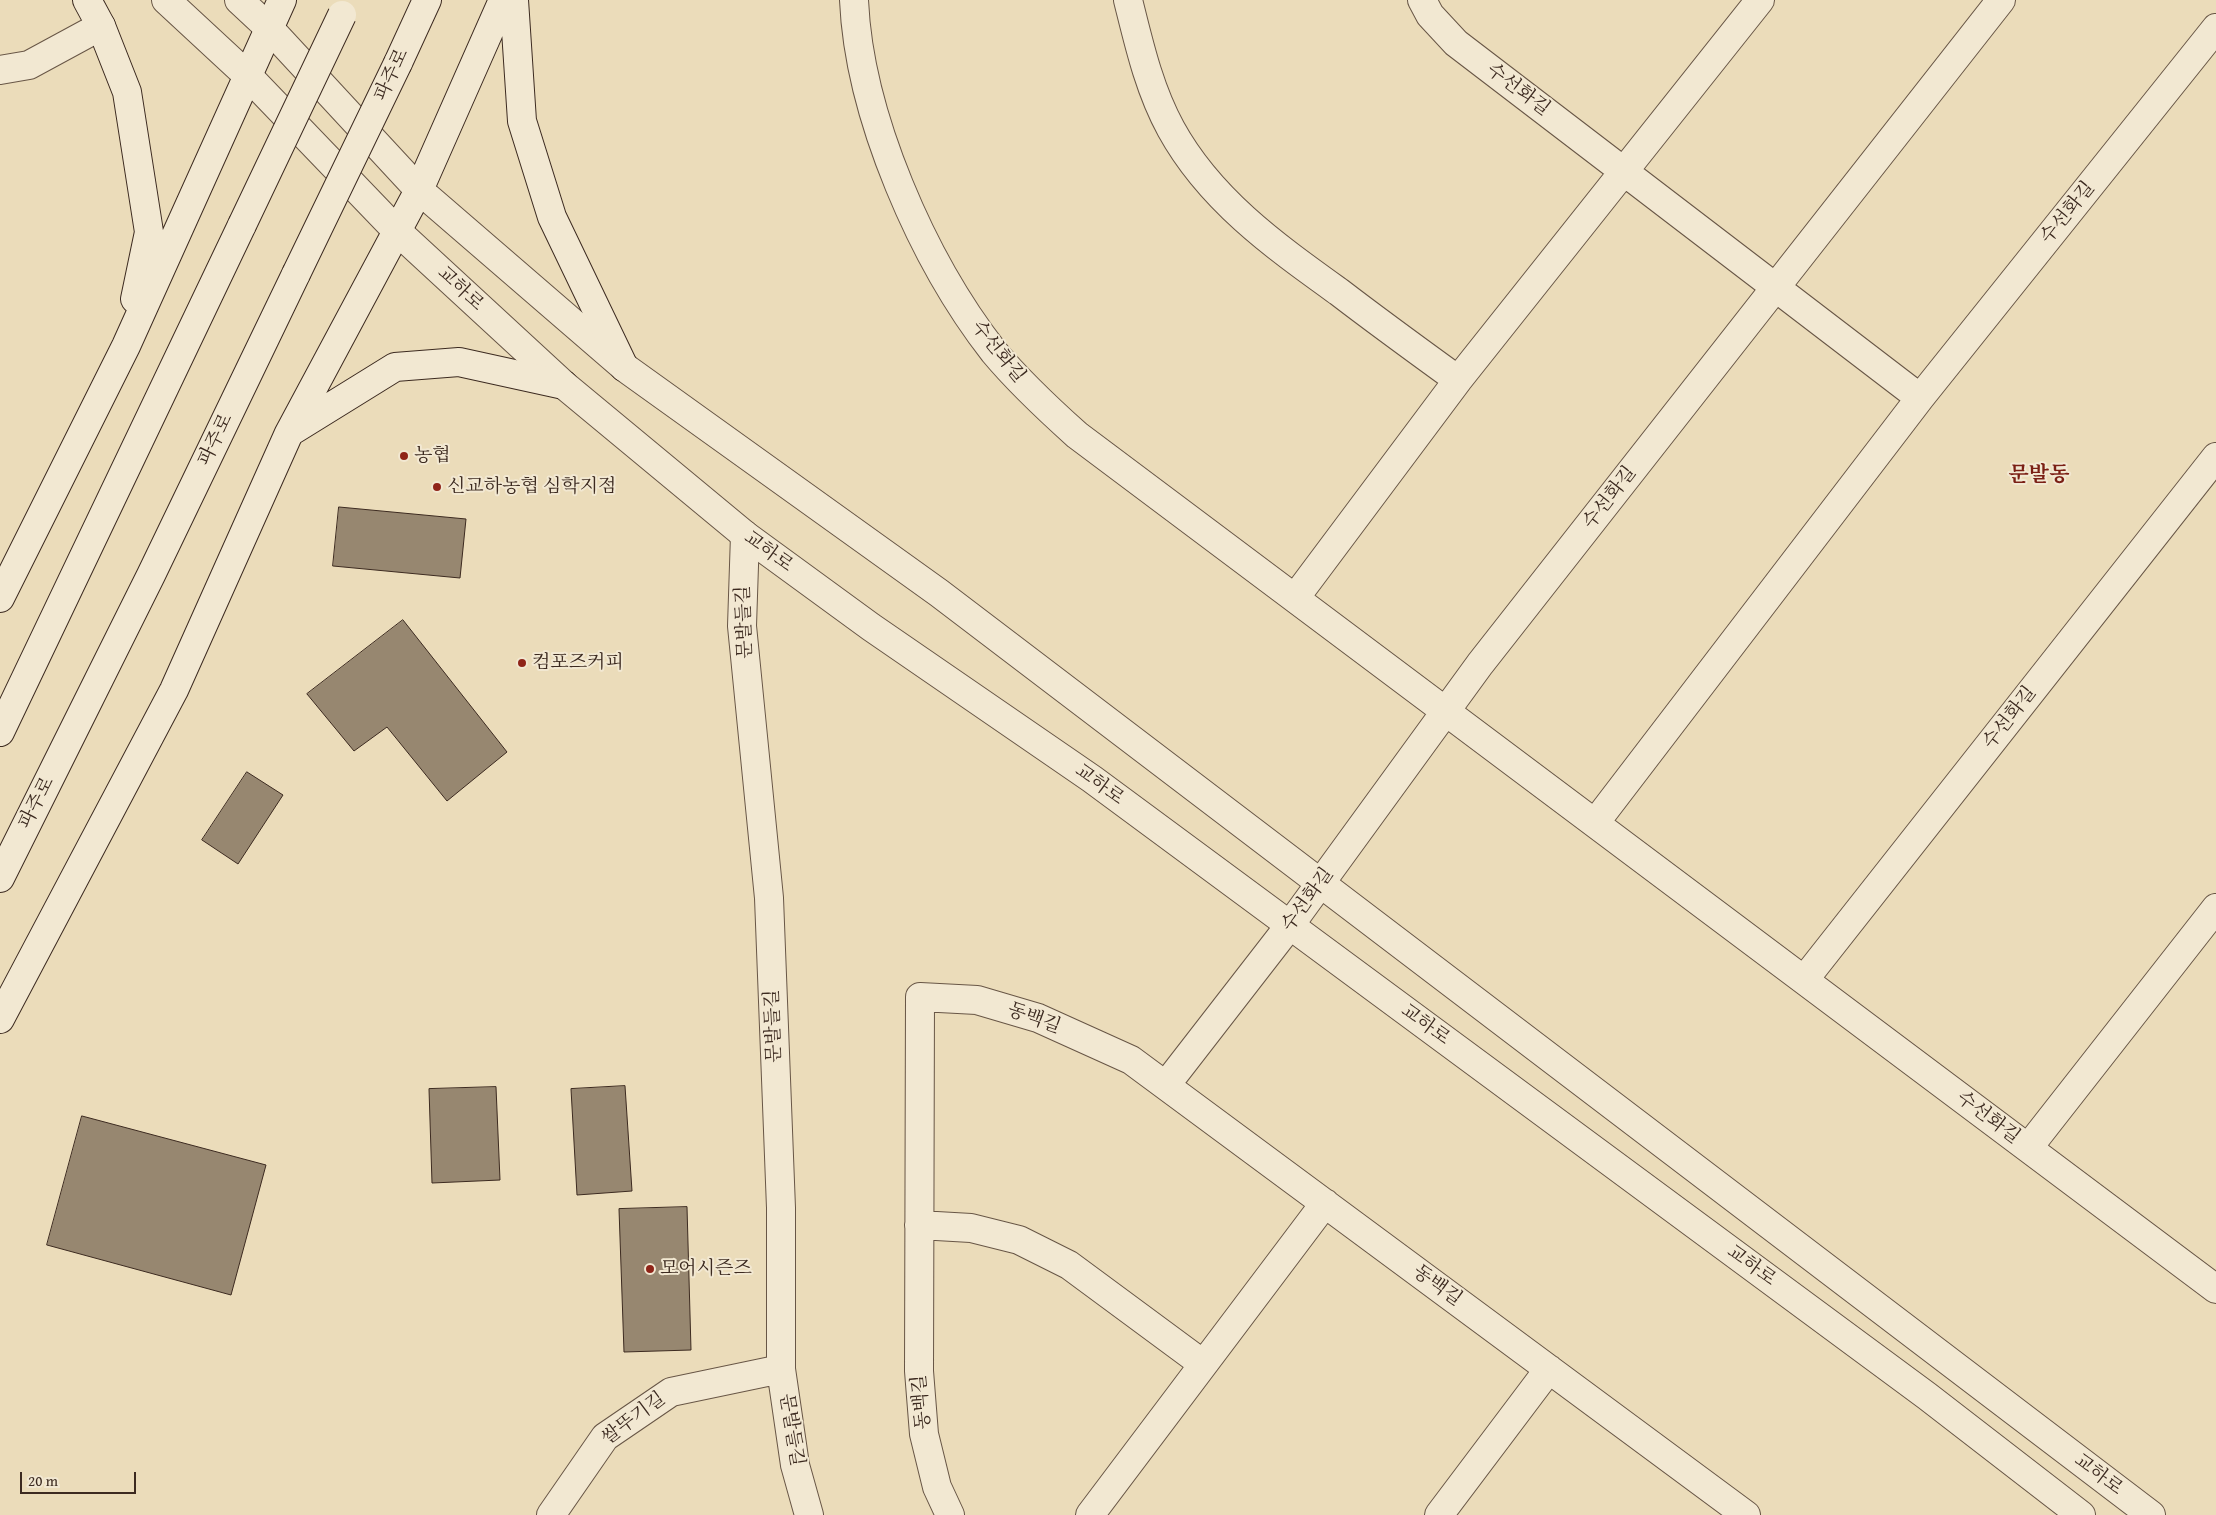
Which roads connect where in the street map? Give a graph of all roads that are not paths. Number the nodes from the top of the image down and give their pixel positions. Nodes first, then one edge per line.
1 (87, 0) edge
2 (166, 0) edge
3 (240, 0) edge
4 (282, 0) edge
5 (427, 0) edge
6 (504, 0) edge
7 (514, 0) edge
8 (854, 0) edge
9 (1128, 0) edge
10 (1422, 0) edge
11 (1760, 0) edge
12 (2001, 0) edge
13 (345, 7) edge
14 (101, 26) junction
15 (269, 28) junction
16 (2216, 28) edge
17 (0, 70) edge
18 (248, 76) junction
19 (1624, 171) junction
20 (419, 190) junction
21 (397, 231) junction
22 (1776, 288) junction
23 (126, 346) junction
24 (624, 367) junction
25 (1458, 380) junction
26 (564, 385) junction
27 (1920, 398) junction
28 (289, 433) junction
29 (2216, 457) edge
30 (745, 535) junction
31 (0, 598) edge
32 (1295, 598) junction
33 (1446, 711) junction
34 (0, 732) edge
35 (1595, 823) junction
36 (0, 878) edge
37 (1320, 882) junction
38 (2216, 908) edge
39 (1290, 925) junction
40 (1804, 980) junction
41 (0, 1019) edge
42 (1166, 1086) junction
43 (2028, 1148) junction
44 (1325, 1203) junction
45 (919, 1225) junction
46 (2216, 1289) edge
47 (1203, 1364) junction
48 (781, 1369) junction
49 (1549, 1369) junction
50 (551, 1515) edge
51 (809, 1515) edge
52 (950, 1515) edge
53 (1090, 1515) edge
54 (1439, 1515) edge
55 (1746, 1515) edge
56 (2081, 1515) edge
57 (2151, 1515) edge

1 - 14 street
2 - 18 street, 교하로
3 - 15 street, 교하로
4 - 15 street
5 - 36 street, 파주로, bridge
6 - 20 street
7 - 24 street
8 - 32 street, 수선화길
9 - 25 street
10 - 19 street, 수선화길
11 - 19 street
12 - 22 street, 수선화길
13 - 34 street, bridge
14 - 17 street
14 - 23 street
15 - 18 street
15 - 20 street, 교하로
16 - 27 street, 수선화길
18 - 21 street, 교하로
18 - 23 street
19 - 22 street, 수선화길
19 - 25 street
20 - 21 street
20 - 24 street, 교하로
21 - 26 street, 교하로
21 - 28 street
22 - 27 street, 수선화길
22 - 33 street, 수선화길
23 - 31 street
24 - 37 street, 교하로
25 - 32 street
26 - 28 street
26 - 30 street, 교하로
27 - 35 street, 수선화길
28 - 41 street
29 - 40 street, 수선화길
30 - 39 street, 교하로
30 - 48 street, 문발들길
32 - 33 street, 수선화길
33 - 35 street, 수선화길
33 - 37 street, 수선화길
35 - 40 street, 수선화길
37 - 39 street, 수선화길
37 - 57 street, 교하로
38 - 43 street, 수선화길
39 - 42 street, 수선화길
39 - 56 street, 교하로
40 - 43 street, 수선화길
42 - 44 street, 동백길
42 - 45 street, 동백길
43 - 46 street, 수선화길
44 - 47 street
44 - 49 street, 동백길
45 - 47 street
45 - 52 street, 동백길
47 - 53 street
48 - 50 street, 쌀뚜기길
48 - 51 street, 문발들길
49 - 54 street
49 - 55 street, 동백길

